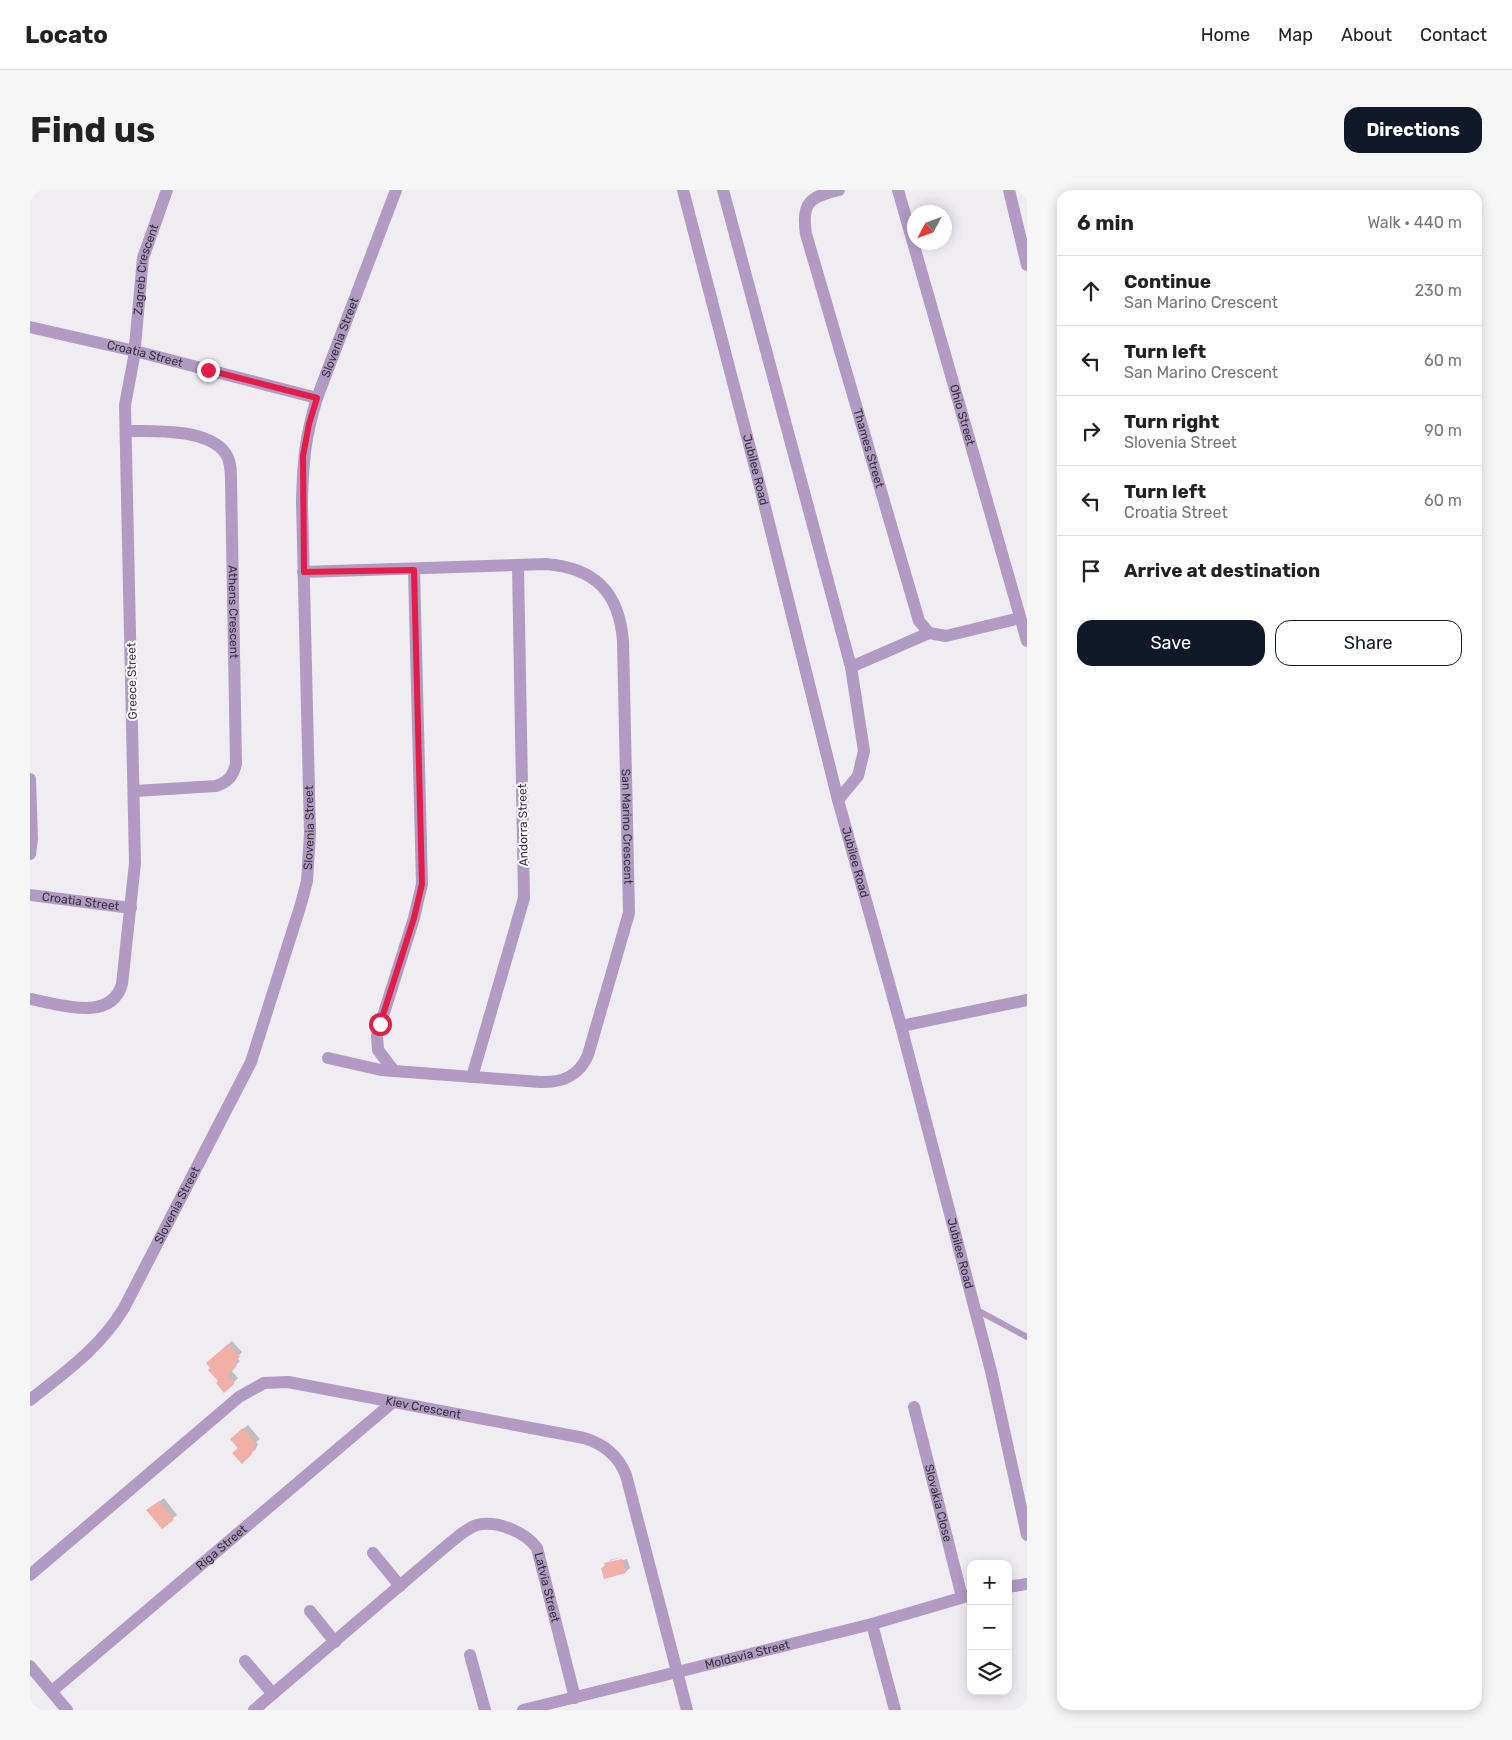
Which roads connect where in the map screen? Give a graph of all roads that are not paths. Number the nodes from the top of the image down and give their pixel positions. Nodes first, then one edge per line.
1 (167, 190) edge
2 (396, 190) edge
3 (683, 190) edge
4 (723, 190) edge
5 (839, 190) edge
6 (898, 190) edge
7 (1009, 190) edge
8 (1027, 265) edge
9 (31, 331) edge
10 (135, 350) junction
11 (317, 398) junction
12 (126, 431) junction
13 (518, 566) junction
14 (414, 570) junction
15 (304, 572) junction
16 (1020, 618) junction
17 (929, 633) junction
18 (1027, 641) edge
19 (852, 667) junction
20 (30, 779) edge
21 (135, 791) junction
22 (838, 800) junction
23 (30, 854) edge
24 (30, 896) edge
25 (131, 908) junction
26 (30, 999) edge
27 (1027, 1000) edge
28 (901, 1026) junction
29 (328, 1058) dead end
30 (394, 1071) junction
31 (472, 1077) junction
32 (974, 1308) junction
33 (1027, 1337) edge
34 (30, 1400) edge
35 (392, 1403) junction
36 (914, 1407) dead end
37 (1027, 1535) edge
38 (374, 1553) dead end
39 (30, 1575) edge
40 (1027, 1584) edge
41 (400, 1586) junction
42 (1012, 1586) edge
43 (966, 1596) edge
44 (310, 1611) dead end
45 (872, 1624) junction
46 (335, 1642) junction
47 (470, 1655) dead end
48 (245, 1661) dead end
49 (30, 1666) edge
50 (677, 1673) junction
51 (52, 1691) junction
52 (273, 1694) junction
53 (575, 1698) junction
54 (67, 1710) edge
55 (254, 1710) edge
56 (485, 1710) edge
57 (523, 1710) edge
58 (687, 1710) edge
59 (896, 1710) edge

1 - 10 street, Zagreb Crescent
2 - 11 street, Slovenia Street
3 - 22 street, Jubilee Road
4 - 19 street
5 - 17 street, Thames Street
6 - 16 street, Ohio Street
7 - 8 street
9 - 10 street, Croatia Street
10 - 11 street, Croatia Street
10 - 12 street, Greece Street
11 - 15 street, Slovenia Street
12 - 21 street, Greece Street
12 - 21 street, Athens Crescent
13 - 14 street, San Marino Crescent
13 - 31 street, Andorra Street
13 - 31 street, San Marino Crescent
14 - 15 street, San Marino Crescent
14 - 30 street
15 - 34 street, Slovenia Street
16 - 17 street
16 - 18 street, Ohio Street
17 - 19 street
19 - 22 street
20 - 23 street
21 - 25 street, Greece Street
22 - 28 street, Jubilee Road
24 - 25 street, Croatia Street
25 - 26 street, Greece Street
27 - 28 street
28 - 32 street, Jubilee Road
29 - 30 street, San Marino Crescent
30 - 31 street, San Marino Crescent
32 - 33 lane
32 - 37 street, Jubilee Road
35 - 39 street, Kiev Crescent
35 - 50 street, Kiev Crescent
35 - 51 street, Riga Street
36 - 43 street, Slovakia Close
38 - 41 street
40 - 42 street
41 - 46 street, Latvia Street
41 - 53 street, Latvia Street
43 - 45 street, Moldavia Street
44 - 46 street
45 - 50 street, Moldavia Street
45 - 59 street
46 - 52 street, Latvia Street
47 - 56 street
48 - 52 street
49 - 51 street
50 - 53 street, Moldavia Street
50 - 58 street, Kiev Crescent
51 - 54 street
52 - 55 street, Latvia Street
53 - 57 street, Moldavia Street

